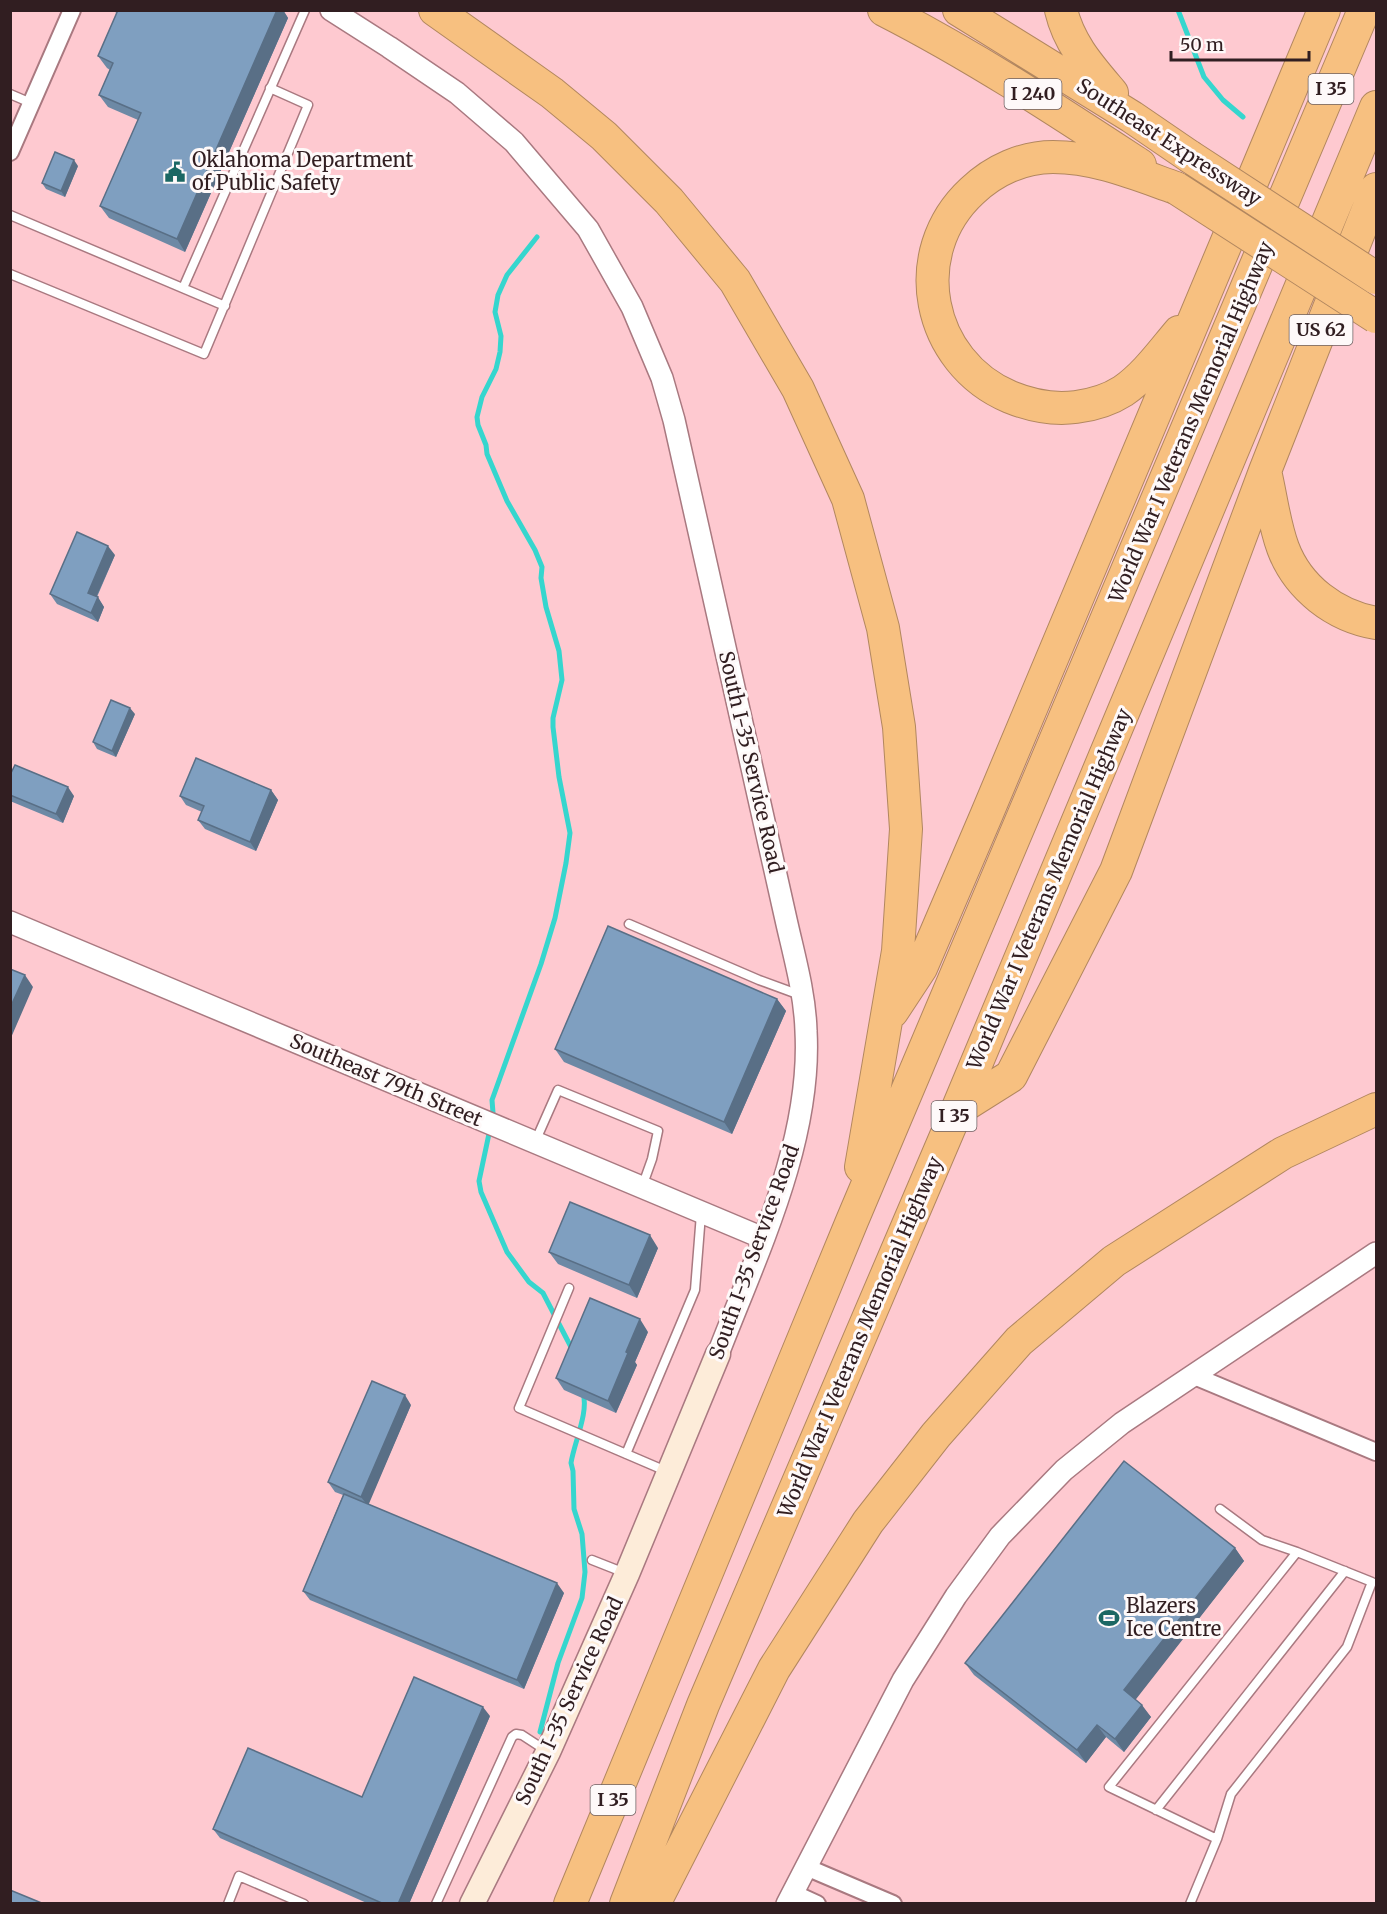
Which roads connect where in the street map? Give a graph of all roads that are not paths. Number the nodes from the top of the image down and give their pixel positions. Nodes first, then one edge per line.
1 (72, 10) edge
2 (305, 10) edge
3 (331, 10) edge
4 (435, 10) edge
5 (884, 10) edge
6 (959, 10) edge
7 (1061, 10) edge
8 (1308, 10) edge
9 (1324, 10) edge
10 (1364, 10) edge
11 (1304, 60) junction
12 (270, 88) junction
13 (10, 94) edge
14 (32, 103) junction
15 (1377, 107) edge
16 (1132, 117) junction
17 (11, 148) edge
18 (1176, 188) junction
19 (1377, 189) edge
20 (10, 215) edge
21 (10, 274) edge
22 (1377, 278) edge
23 (183, 288) junction
24 (225, 306) junction
25 (1197, 310) junction
26 (1377, 317) edge
27 (1265, 471) junction
28 (1377, 623) edge
29 (10, 922) edge
30 (629, 924) dead end
31 (802, 996) junction
32 (887, 1020) junction
33 (1377, 1109) edge
34 (957, 1110) junction
35 (535, 1143) junction
36 (642, 1187) junction
37 (701, 1213) junction
38 (852, 1221) junction
39 (763, 1238) junction
40 (1377, 1252) edge
41 (569, 1288) dead end
42 (718, 1354) joint
43 (1192, 1375) junction
44 (1377, 1452) edge
45 (626, 1454) junction
46 (669, 1472) junction
47 (1220, 1509) dead end
48 (1297, 1552) junction
49 (592, 1560) dead end
50 (1345, 1571) junction
51 (627, 1574) junction
52 (548, 1752) junction
53 (1156, 1810) junction
54 (1217, 1839) junction
55 (806, 1867) junction
56 (790, 1898) edge
57 (228, 1904) edge
58 (304, 1904) edge
59 (436, 1904) edge
60 (472, 1904) edge
61 (570, 1904) edge
62 (626, 1904) edge
63 (654, 1904) edge
64 (817, 1904) edge
65 (893, 1904) edge
66 (1190, 1904) edge

1 - 14 street
2 - 12 lane
3 - 31 street, South I-35 Service Road
4 - 32 highway
5 - 18 highway, Southeast Expressway / I 240
6 - 16 highway, Southeast Expressway / I 240
7 - 16 highway
8 - 11 highway
9 - 11 highway
10 - 38 highway, World War I Veterans Memorial Highway / I 35
11 - 25 highway
12 - 23 lane
12 - 24 lane
13 - 14 lane
14 - 17 street
15 - 34 highway, World War I Veterans Memorial Highway / I 35
16 - 22 highway, Southeast Expressway / I 240, bridge
18 - 25 highway
18 - 26 highway, Southeast Expressway / I 240, bridge
19 - 27 highway, US 62
20 - 23 lane
21 - 24 lane
23 - 24 lane
25 - 32 highway
27 - 28 highway
27 - 34 highway
29 - 35 street, Southeast 79th Street
30 - 31 lane
31 - 39 street, South I-35 Service Road
32 - 38 highway
33 - 63 highway
34 - 62 highway, World War I Veterans Memorial Highway / I 35
35 - 36 street, Southeast 79th Street
35 - 36 lane
36 - 37 street, Southeast 79th Street
37 - 39 street, Southeast 79th Street
37 - 45 lane
38 - 61 highway, World War I Veterans Memorial Highway / I 35
39 - 42 street, South I-35 Service Road
40 - 43 street
41 - 45 lane
42 - 46 main road, South I-35 Service Road
43 - 44 street
43 - 55 street
45 - 46 lane
46 - 51 main road, South I-35 Service Road
47 - 48 lane
48 - 50 lane
48 - 53 lane
49 - 51 lane
50 - 53 lane
50 - 54 lane
51 - 52 main road, South I-35 Service Road
52 - 59 lane
52 - 60 main road, South I-35 Service Road
53 - 54 lane
54 - 66 lane
55 - 56 street
55 - 65 street
56 - 64 street
57 - 58 lane

